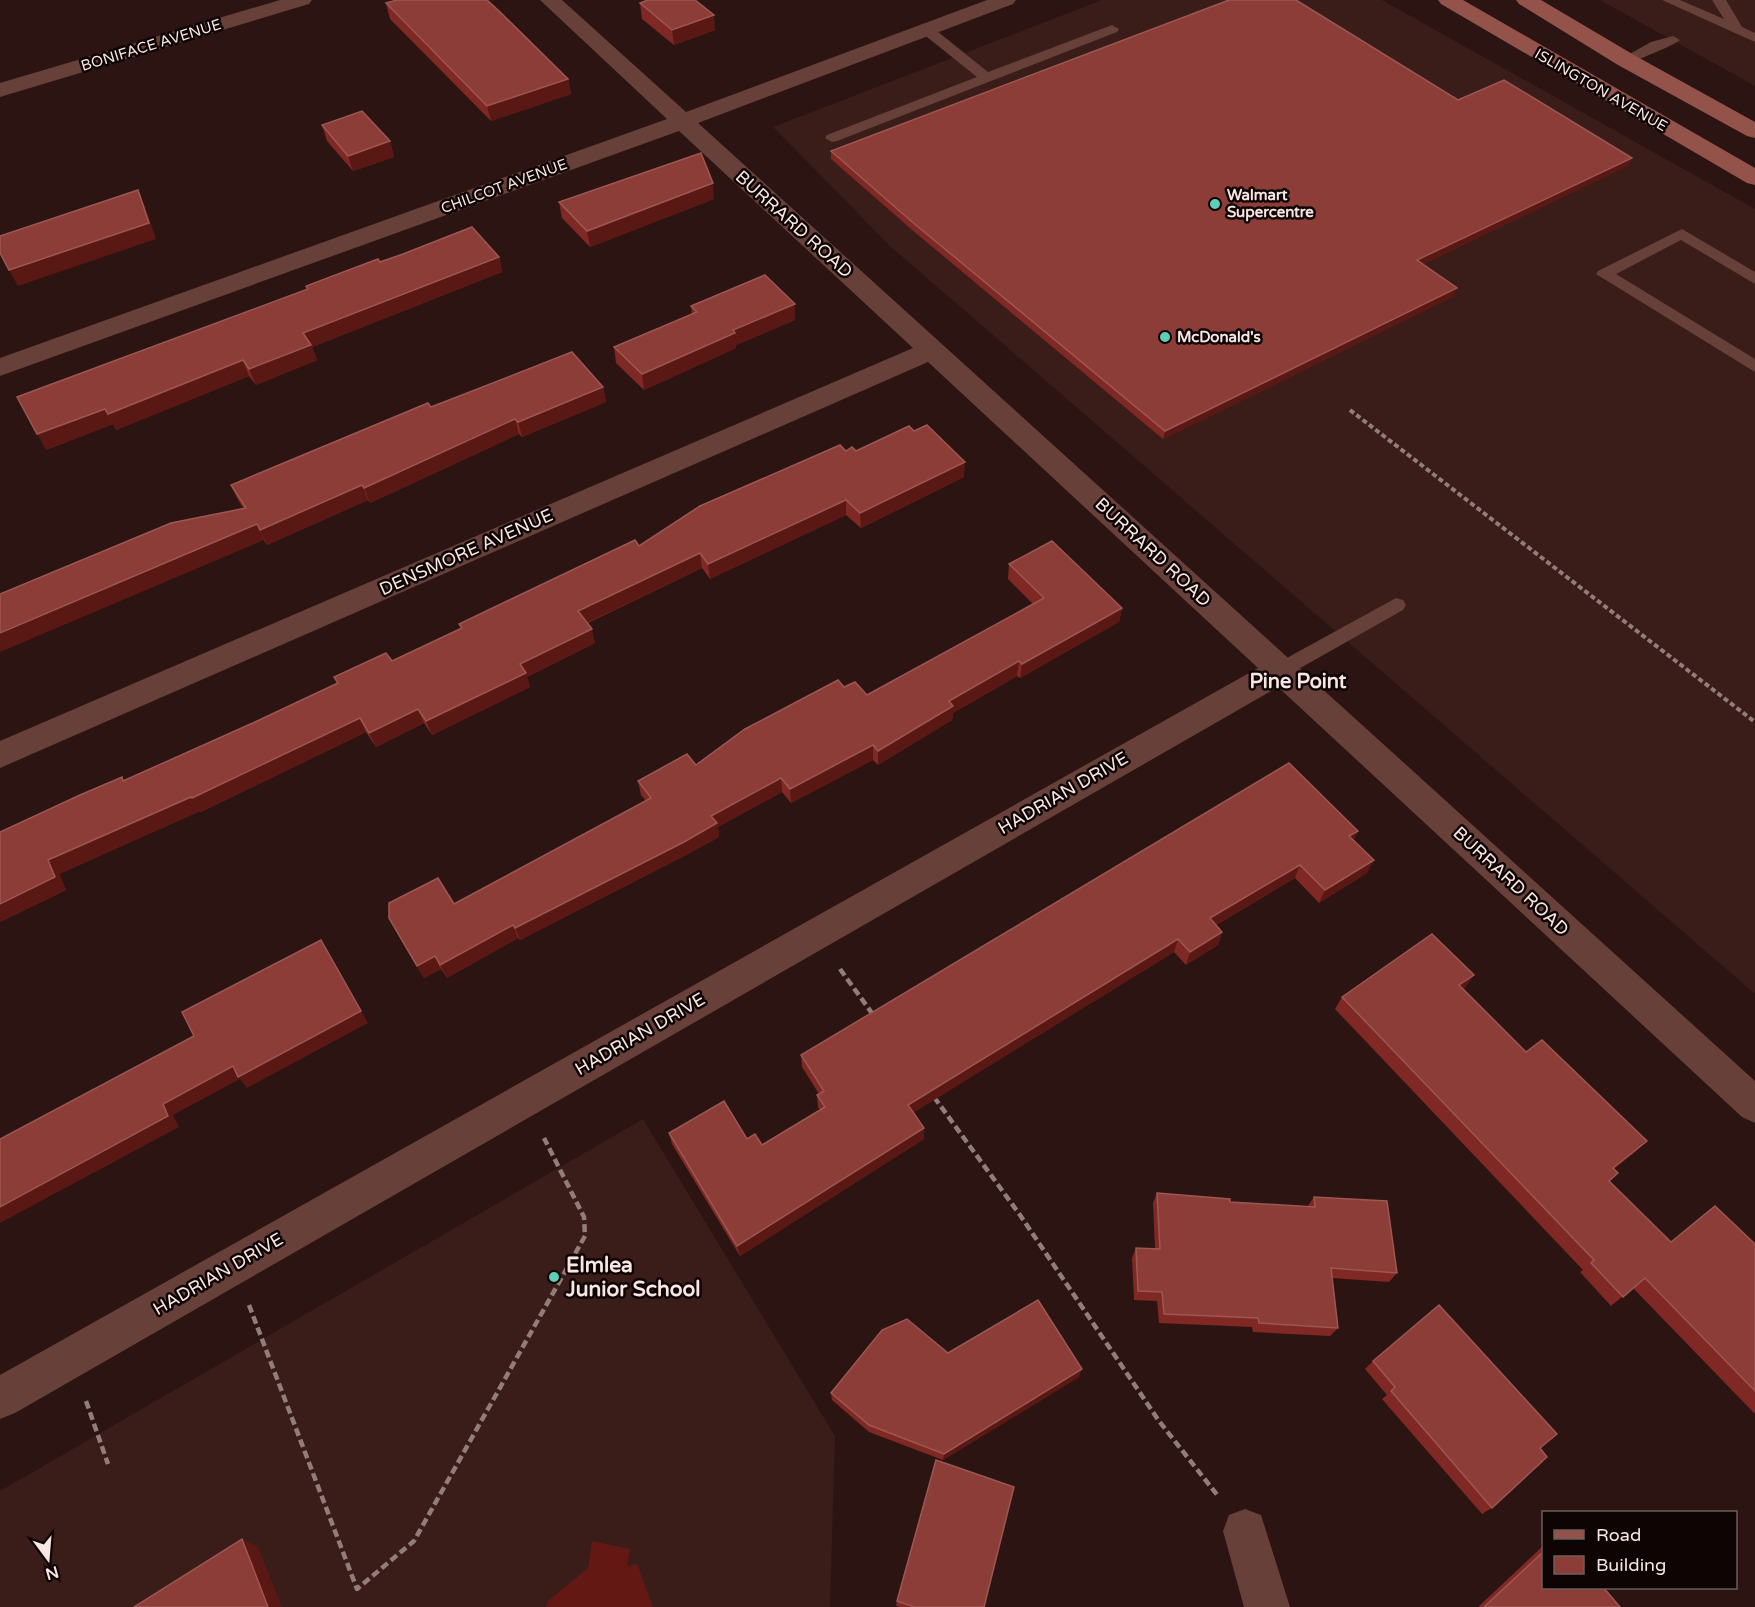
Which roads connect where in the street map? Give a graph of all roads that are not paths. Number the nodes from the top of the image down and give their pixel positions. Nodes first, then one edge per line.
1 (302, 0) edge
2 (1006, 0) edge
3 (1448, 0) edge
4 (1526, 0) edge
5 (1669, 0) edge
6 (1719, 0) edge
7 (560, 2) edge
8 (1112, 29) dead end
9 (927, 30) junction
10 (1737, 30) junction
11 (1755, 38) edge
12 (1673, 40) dead end
13 (1626, 60) junction
14 (987, 78) junction
15 (0, 90) edge
16 (682, 122) junction
17 (1755, 130) edge
18 (832, 138) dead end
19 (1755, 178) edge
20 (1755, 279) edge
21 (932, 350) junction
22 (0, 367) edge
23 (1755, 367) edge
24 (1396, 605) dead end
25 (1281, 670) junction
26 (0, 755) edge
27 (1755, 1105) edge
28 (0, 1398) edge
29 (1245, 1531) road end
30 (1267, 1607) edge

1 - 15 street, BONIFACE AVENUE
2 - 9 street, CHILCOT AVENUE
3 - 19 main road, ISLINGTON AVENUE
4 - 13 main road
5 - 10 lane
6 - 10 lane
7 - 16 street, BURRARD ROAD
8 - 14 lane
9 - 14 lane
9 - 16 street, CHILCOT AVENUE
10 - 11 lane
12 - 13 lane
13 - 17 main road
14 - 18 lane
16 - 21 street, BURRARD ROAD
16 - 22 street, CHILCOT AVENUE
20 - 23 lane
21 - 25 street, BURRARD ROAD
21 - 26 street, DENSMORE AVENUE
24 - 25 lane
25 - 27 street, BURRARD ROAD
25 - 28 street, HADRIAN DRIVE
29 - 30 street

